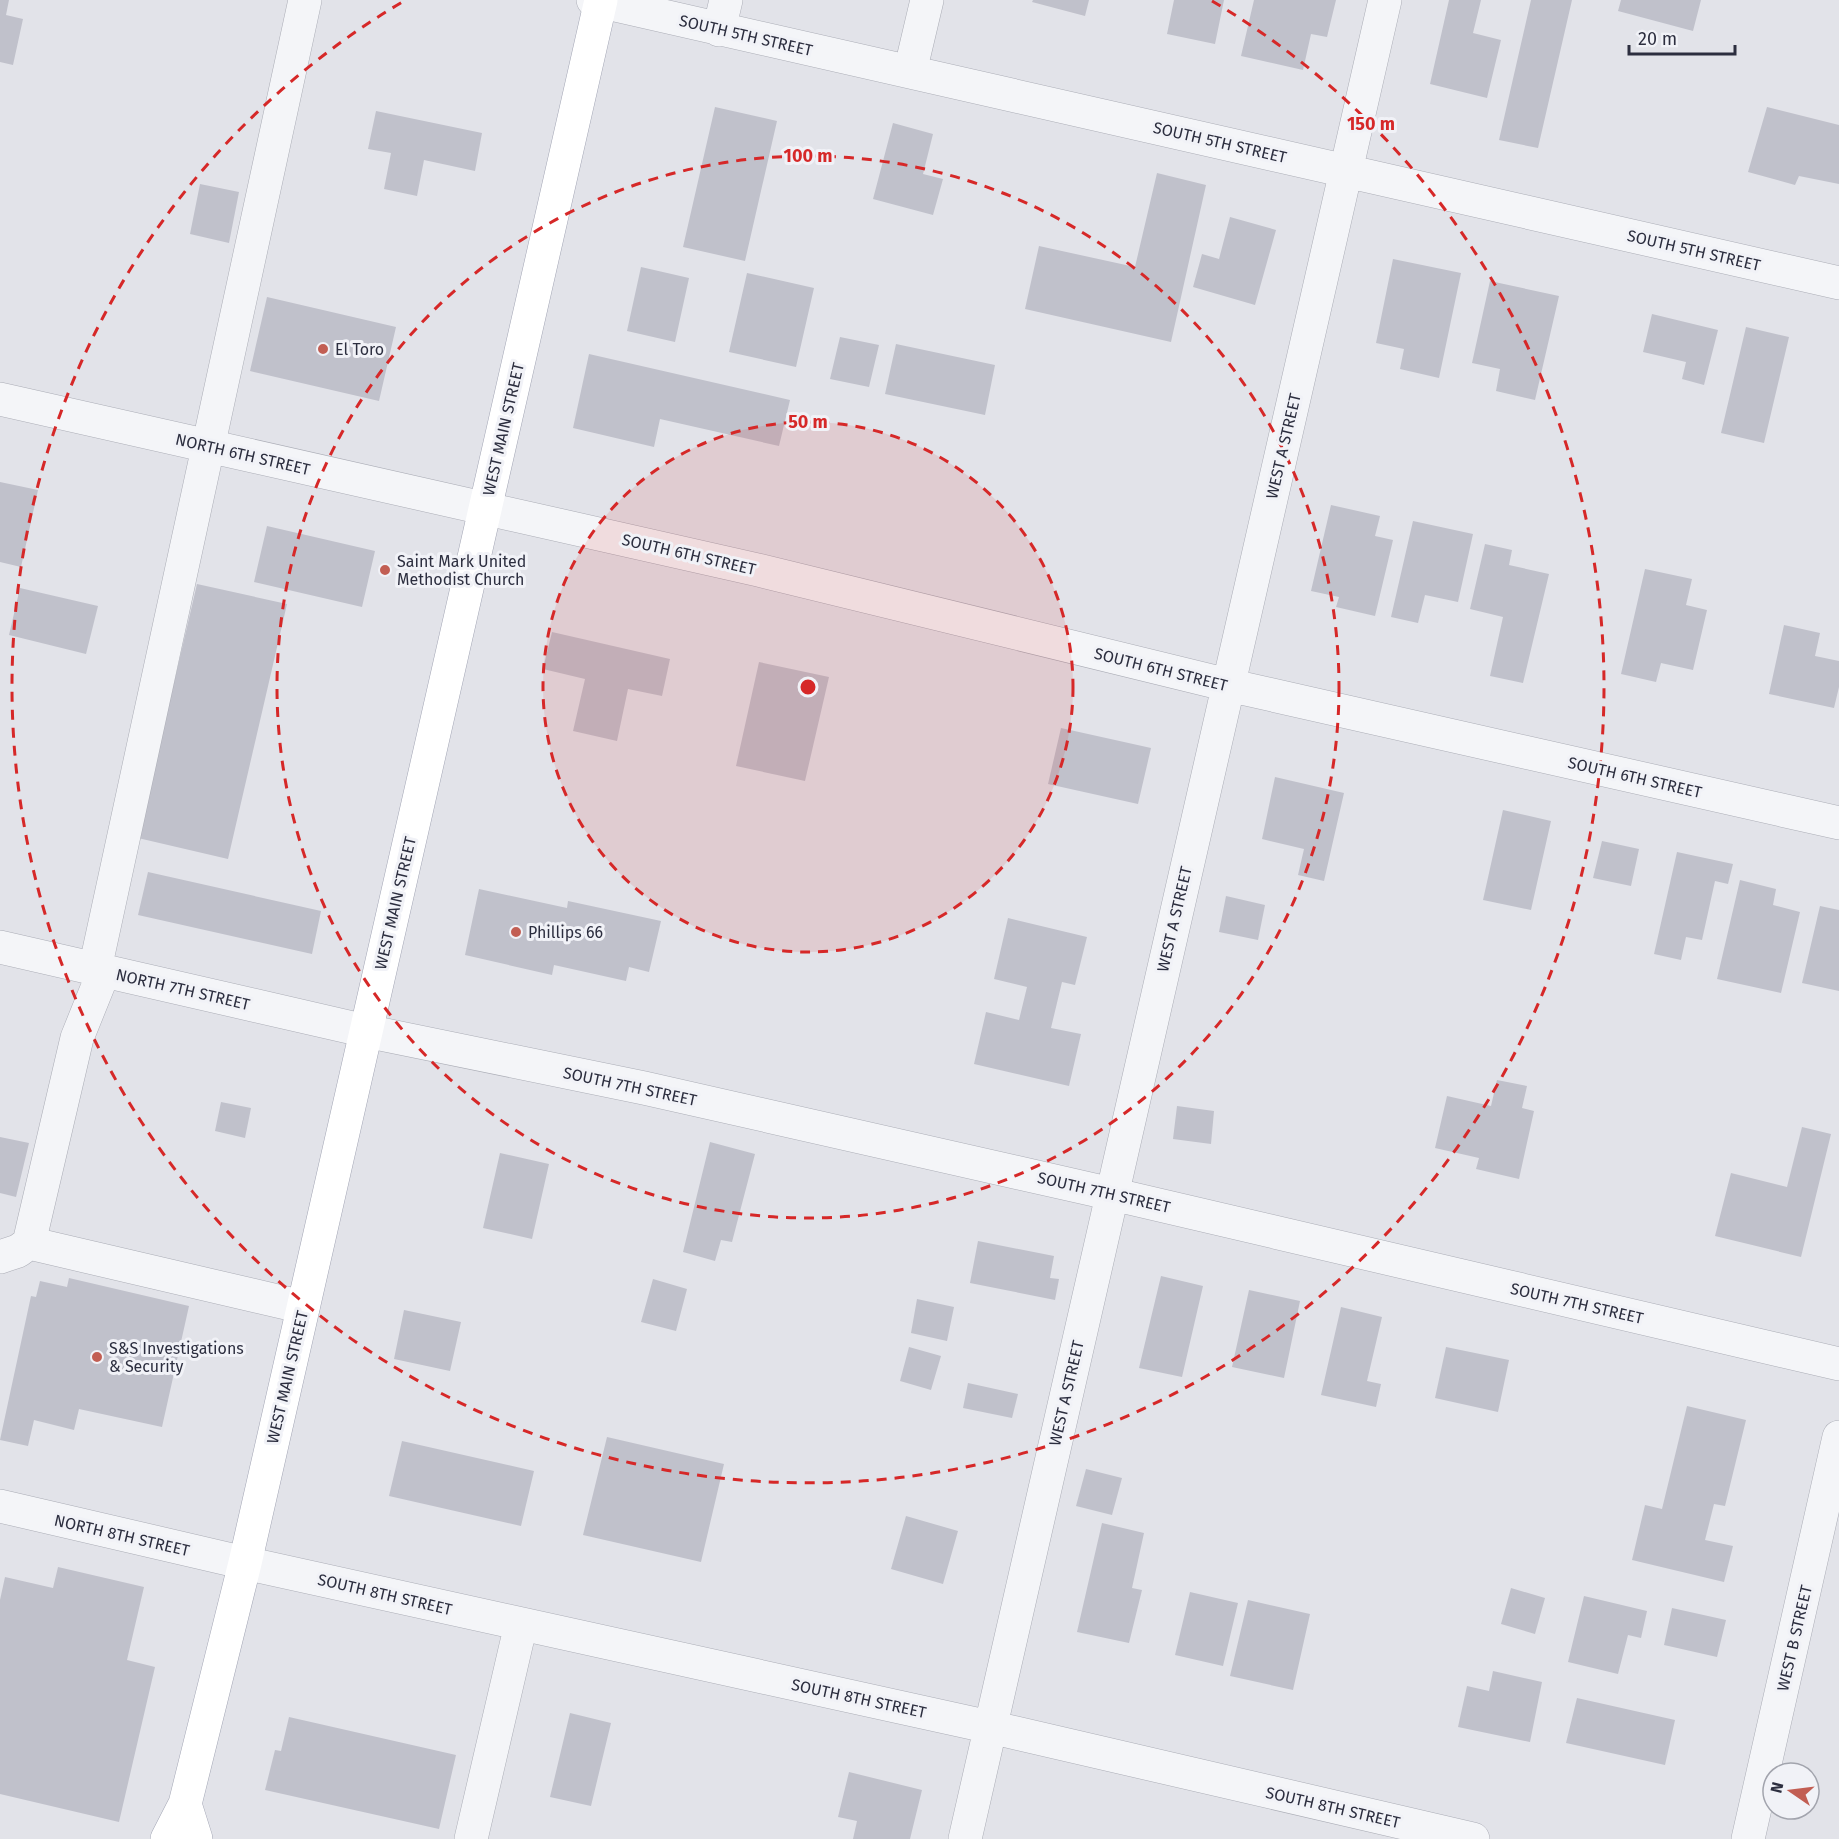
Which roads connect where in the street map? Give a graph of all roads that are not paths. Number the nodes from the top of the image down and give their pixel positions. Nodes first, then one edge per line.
1 (305, 0) edge
2 (927, 0) edge
3 (1384, 0) edge
4 (598, 1) edge
5 (722, 15) edge
6 (910, 72) junction
7 (1346, 171) junction
8 (1839, 283) edge
9 (0, 399) edge
10 (208, 446) junction
11 (485, 508) junction
12 (1228, 685) junction
13 (1839, 823) edge
14 (0, 947) edge
15 (100, 970) junction
16 (366, 1031) junction
17 (1112, 1194) junction
18 (14, 1250) edge
19 (303, 1307) junction
20 (1839, 1365) edge
21 (1839, 1437) edge
22 (0, 1506) edge
23 (245, 1563) junction
24 (521, 1624) junction
25 (990, 1727) junction
26 (184, 1804) junction
27 (148, 1839) edge
28 (166, 1839) edge
29 (196, 1839) edge
30 (471, 1839) edge
31 (965, 1839) edge
32 (1473, 1839) edge
33 (1748, 1839) edge

1 - 10 street
2 - 6 street
3 - 7 street, WEST A STREET
4 - 5 street, SOUTH 5TH STREET
4 - 11 main road, WEST MAIN STREET
5 - 6 street, SOUTH 5TH STREET
6 - 7 street, SOUTH 5TH STREET
7 - 8 street, SOUTH 5TH STREET
7 - 12 street, WEST A STREET
9 - 10 street, NORTH 6TH STREET
10 - 11 street, NORTH 6TH STREET
10 - 15 street
11 - 12 street, SOUTH 6TH STREET
11 - 16 main road, WEST MAIN STREET
12 - 13 street, SOUTH 6TH STREET
12 - 17 street, WEST A STREET
14 - 15 street, NORTH 7TH STREET
15 - 16 street, NORTH 7TH STREET
15 - 18 street
16 - 17 street, SOUTH 7TH STREET
16 - 19 main road, WEST MAIN STREET
17 - 20 street, SOUTH 7TH STREET
17 - 25 street, WEST A STREET
18 - 19 street
19 - 23 main road, WEST MAIN STREET
21 - 33 street, WEST B STREET
22 - 23 street, NORTH 8TH STREET
23 - 24 street, SOUTH 8TH STREET
23 - 26 main road, WEST MAIN STREET
24 - 25 street, SOUTH 8TH STREET
24 - 30 street
25 - 31 street, WEST A STREET
25 - 32 street, SOUTH 8TH STREET
26 - 27 main road
26 - 28 main road, WEST MAIN STREET
26 - 29 main road

